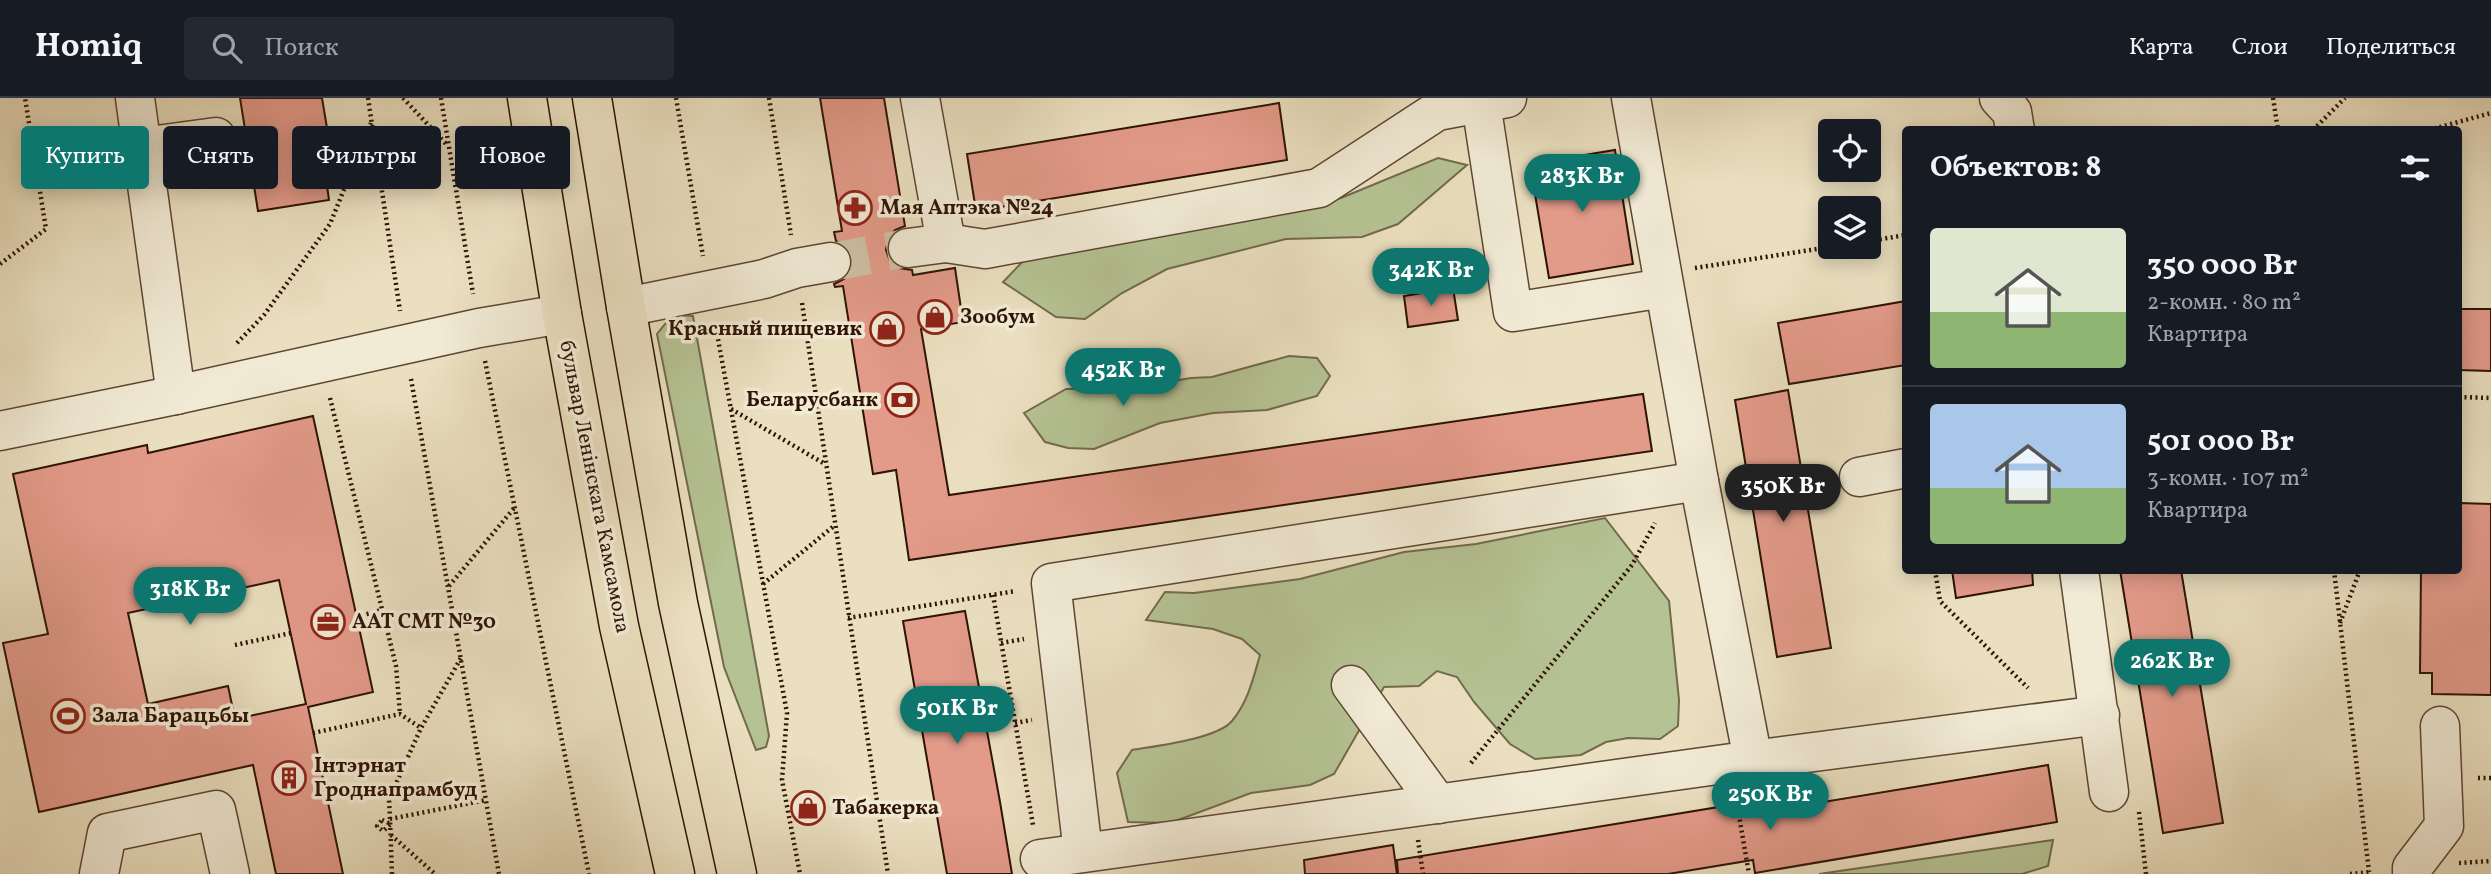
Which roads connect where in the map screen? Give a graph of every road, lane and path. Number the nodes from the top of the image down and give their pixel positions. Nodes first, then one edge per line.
1 (25, 98) edge
2 (135, 98) edge
3 (368, 98) edge
4 (403, 98) edge
5 (441, 98) edge
6 (527, 98) edge
7 (592, 98) edge
8 (676, 98) edge
9 (769, 98) edge
10 (920, 98) edge
11 (1631, 98) edge
12 (2000, 98) edge
13 (2273, 98) edge
14 (2345, 98) edge
15 (1494, 100) edge
16 (2491, 113) edge
17 (372, 122) junction
18 (139, 126) edge
19 (2014, 126) edge
20 (2277, 126) edge
21 (2317, 126) edge
22 (2444, 126) edge
23 (449, 147) junction
24 (148, 189) edge
25 (1902, 236) edge
26 (1881, 238) edge
27 (946, 243) junction
28 (908, 248) tunnel mouth
29 (1818, 249) edge
30 (0, 264) edge
31 (814, 265) junction
32 (1662, 281) junction
33 (709, 290) junction
34 (626, 307) junction
35 (562, 314) junction
36 (479, 328) junction
37 (236, 344) dead end
38 (404, 344) junction
39 (321, 363) junction
40 (176, 395) junction
41 (2462, 397) edge
42 (2491, 398) edge
43 (730, 409) junction
44 (0, 431) edge
45 (825, 464) junction
46 (1902, 469) edge
47 (1859, 477) dead end
48 (1687, 483) junction
49 (515, 507) junction
50 (835, 525) junction
51 (1936, 574) edge
52 (2080, 574) edge
53 (2334, 574) edge
54 (2359, 574) edge
55 (763, 584) junction
56 (449, 586) junction
57 (382, 610) junction
58 (356, 617) dead end
59 (848, 618) junction
60 (2340, 624) junction
61 (291, 633) dead end
62 (235, 645) dead end
63 (461, 657) junction
64 (1351, 685) dead end
65 (400, 714) junction
66 (2100, 715) junction
67 (2061, 720) junction
68 (2440, 726) dead end
69 (421, 728) junction
70 (313, 733) dead end
71 (1741, 762) junction
72 (2109, 792) dead end
73 (486, 800) junction
74 (1438, 804) junction
75 (2140, 819) dead end
76 (391, 821) junction
77 (391, 835) junction
78 (1417, 839) dead end
79 (1083, 852) junction
80 (1040, 859) joint
81 (2369, 872) dead end
82 (99, 874) edge
83 (230, 874) edge
84 (392, 874) edge
85 (435, 874) edge
86 (499, 874) edge
87 (589, 874) edge
88 (675, 874) edge
89 (737, 874) edge
90 (800, 874) edge
91 (888, 874) edge
92 (1423, 874) edge
93 (1749, 874) edge
94 (2147, 874) edge
95 (2412, 874) edge

1 - 30 path
2 - 18 lane
3 - 17 path
4 - 23 path
5 - 23 path
6 - 35 main road, бульвар Ленінскага Камсамола
7 - 34 main road
8 - 33 path
9 - 31 path
10 - 27 lane
11 - 32 lane
12 - 19 lane
13 - 20 path
14 - 21 path
15 - 27 lane
15 - 32 lane
16 - 22 path
17 - 37 path
17 - 38 path
23 - 36 path
24 - 40 lane
25 - 26 path
27 - 28 lane
29 - 32 path
31 - 33 lane
31 - 45 path
32 - 48 lane
33 - 34 lane
33 - 43 path
34 - 89 main road
35 - 36 lane
35 - 88 main road, бульвар Ленінскага Камсамола
36 - 38 lane
36 - 49 path
38 - 39 lane
38 - 56 path
39 - 40 lane
39 - 57 path
40 - 44 lane
41 - 42 path
43 - 45 path
43 - 55 path
45 - 50 path
46 - 47 lane
48 - 71 lane
48 - 74 path
48 - 79 lane
49 - 56 path
49 - 87 path
50 - 55 path
50 - 59 path
51 - 67 path
52 - 66 lane
53 - 60 path
54 - 60 path
55 - 90 path
56 - 63 path
57 - 58 path
57 - 65 path
59 - 80 path
59 - 91 path
60 - 81 path
61 - 62 path
63 - 69 path
63 - 73 path
64 - 74 lane
65 - 69 path
65 - 70 path
66 - 67 lane
66 - 72 lane
67 - 71 lane
68 - 95 lane
69 - 76 path
71 - 74 lane
71 - 93 path
73 - 76 path
73 - 86 path
74 - 79 lane
75 - 94 path
76 - 77 path
77 - 84 path
77 - 85 path
78 - 92 path
79 - 80 lane
82 - 83 lane

